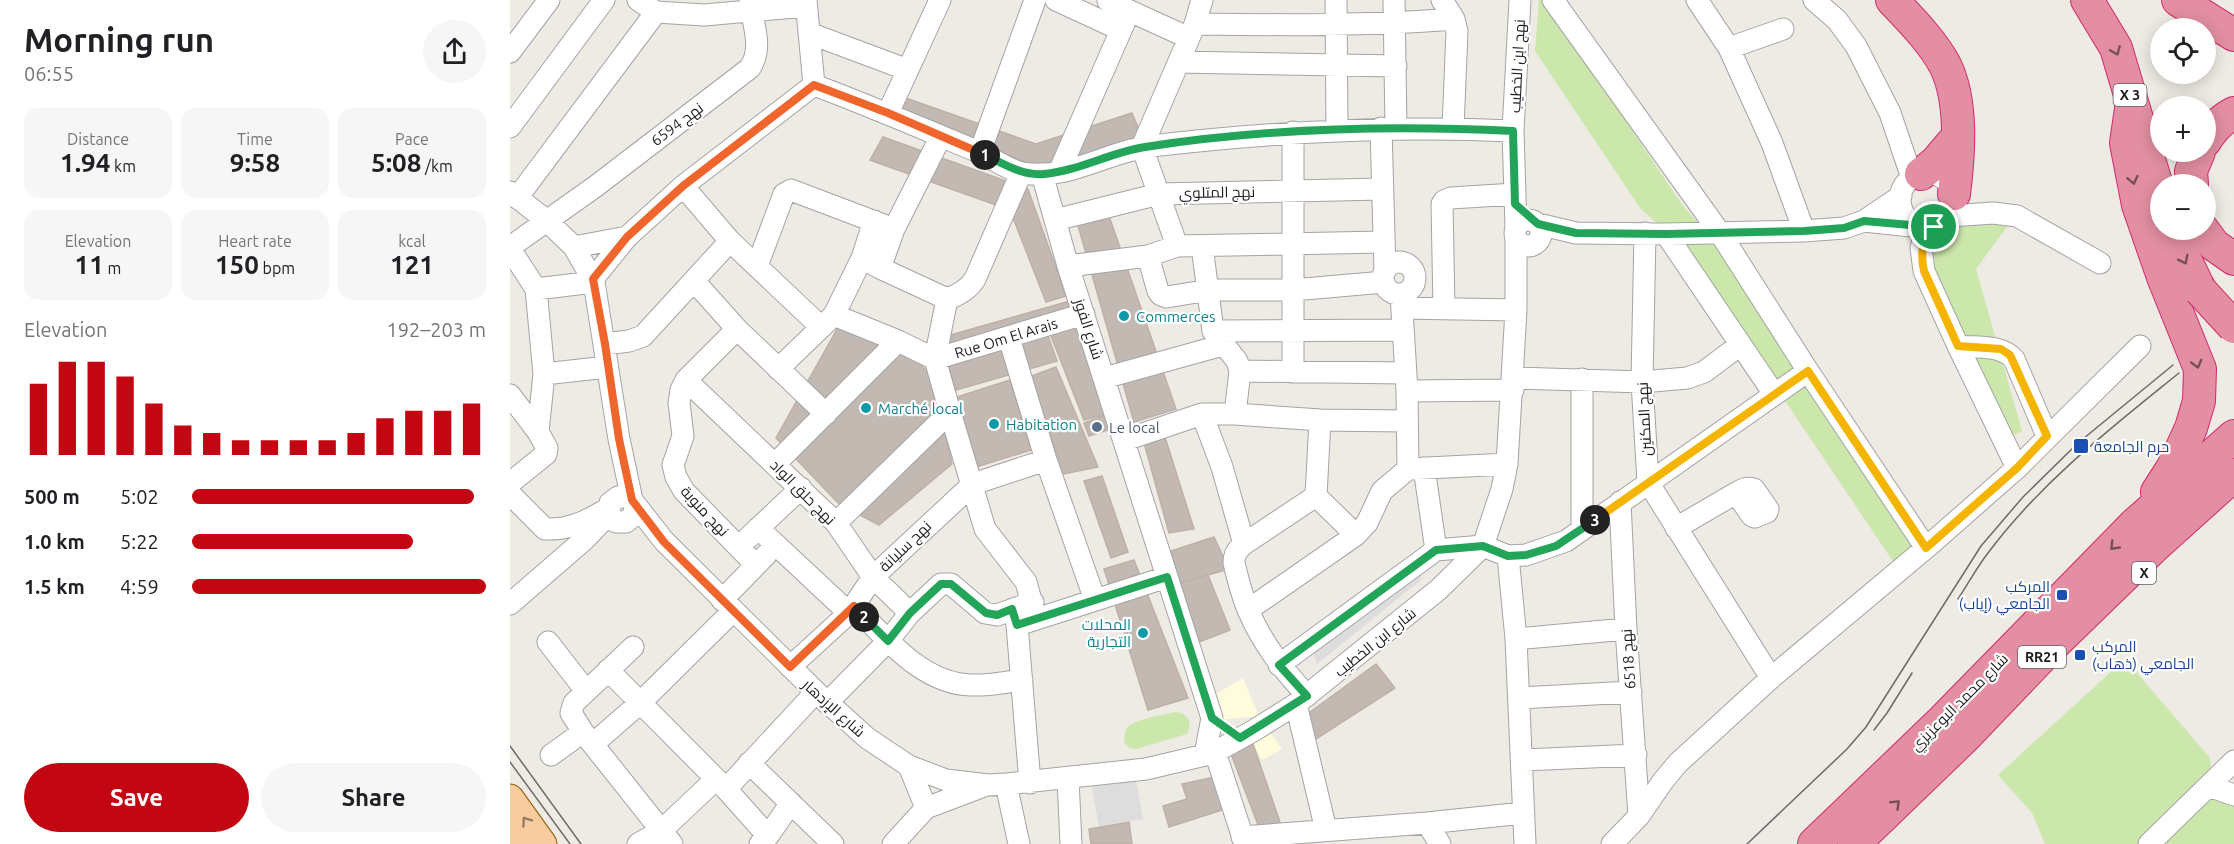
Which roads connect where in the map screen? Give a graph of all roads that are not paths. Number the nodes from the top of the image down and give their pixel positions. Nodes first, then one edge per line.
1 (549, 0) edge
2 (604, 0) edge
3 (638, 0) edge
4 (940, 0) edge
5 (1035, 0) edge
6 (1056, 0) edge
7 (1202, 0) edge
8 (1336, 0) edge
9 (1394, 0) edge
10 (1442, 0) edge
11 (1520, 0) edge
12 (1553, 0) edge
13 (1697, 0) edge
14 (1814, 0) edge
15 (1892, 0) edge
16 (2087, 0) edge
17 (2178, 0) edge
18 (2219, 0) edge
19 (806, 3) edge
20 (751, 6) edge
21 (1105, 7) edge
22 (700, 8) edge
23 (2234, 9) edge
24 (656, 12) junction
25 (1454, 19) junction
26 (1125, 21) junction
27 (1395, 24) junction
28 (1337, 26) junction
29 (1783, 29) dead end
30 (1192, 31) junction
31 (809, 33) junction
32 (2234, 35) edge
33 (1729, 48) junction
34 (510, 52) edge
35 (1179, 62) junction
36 (1337, 65) junction
37 (1396, 66) junction
38 (908, 70) junction
39 (814, 85) junction
40 (2132, 102) junction
41 (888, 113) junction
42 (2234, 113) edge
43 (510, 127) edge
44 (2216, 127) edge
45 (1388, 128) junction
46 (1453, 128) junction
47 (1337, 130) junction
48 (1513, 131) junction
49 (1293, 132) junction
50 (941, 136) junction
51 (1958, 136) junction
52 (1142, 147) junction
53 (980, 152) junction
54 (1021, 173) junction
55 (1051, 173) junction
56 (2154, 174) edge
57 (1911, 183) junction
58 (683, 186) junction
59 (1382, 189) junction
60 (1292, 191) junction
61 (1159, 194) junction
62 (514, 195) edge
63 (1515, 199) junction
64 (1940, 216) junction
65 (546, 220) junction
66 (1055, 220) junction
67 (874, 221) junction
68 (1864, 221) junction
69 (894, 229) junction
70 (1804, 231) junction
71 (1529, 233) junction
72 (1645, 233) junction
73 (1720, 233) junction
74 (1666, 234) junction
75 (627, 237) junction
76 (2175, 240) edge
77 (2210, 240) edge
78 (730, 241) junction
79 (1383, 242) junction
80 (1292, 244) junction
81 (1177, 246) junction
82 (1202, 246) junction
83 (574, 247) junction
84 (510, 248) edge
85 (1148, 256) junction
86 (2234, 259) edge
87 (871, 263) junction
88 (2100, 263) dead end
89 (757, 266) junction
90 (1068, 266) junction
91 (1516, 271) joint
92 (593, 280) junction
93 (694, 280) junction
94 (536, 289) junction
95 (1393, 289) junction
96 (1209, 290) junction
97 (1293, 290) junction
98 (947, 299) junction
99 (1444, 308) junction
100 (1516, 310) junction
101 (1084, 314) junction
102 (828, 321) junction
103 (2234, 327) edge
104 (737, 329) junction
105 (1403, 330) junction
106 (1293, 332) junction
107 (1009, 338) junction
108 (1218, 338) junction
109 (898, 341) junction
110 (605, 344) junction
111 (1740, 345) junction
112 (1958, 346) junction
113 (2140, 346) dead end
114 (935, 359) junction
115 (607, 367) junction
116 (778, 369) junction
117 (1240, 371) junction
118 (1808, 371) junction
119 (1293, 372) junction
120 (544, 374) junction
121 (1104, 378) junction
122 (1582, 379) junction
123 (686, 380) junction
124 (1406, 382) junction
125 (1642, 382) junction
126 (1513, 384) junction
127 (1774, 394) junction
128 (510, 395) edge
129 (950, 412) junction
130 (826, 414) junction
131 (1202, 414) junction
132 (1235, 414) junction
133 (1320, 420) junction
134 (1407, 421) junction
135 (538, 432) junction
136 (2047, 436) junction
137 (2234, 436) edge
138 (1125, 440) junction
139 (1046, 460) junction
140 (775, 464) junction
141 (1508, 464) junction
142 (2017, 468) junction
143 (1416, 469) junction
144 (2234, 475) edge
145 (1648, 482) junction
146 (510, 483) edge
147 (973, 484) junction
148 (801, 488) junction
149 (1736, 493) dead end
150 (510, 494) edge
151 (1316, 496) junction
152 (1620, 502) junction
153 (2234, 504) edge
154 (621, 510) junction
155 (836, 523) junction
156 (2135, 524) junction
157 (758, 528) junction
158 (1676, 528) junction
159 (1582, 530) junction
160 (1356, 535) junction
161 (1244, 544) junction
162 (776, 545) junction
163 (738, 546) junction
164 (1483, 546) junction
165 (1926, 548) junction
166 (1436, 550) junction
167 (1508, 556) junction
168 (756, 565) junction
169 (873, 577) junction
170 (1167, 577) junction
171 (1095, 600) junction
172 (510, 604) edge
173 (728, 606) junction
174 (851, 609) junction
175 (1248, 610) junction
176 (910, 613) junction
177 (1025, 614) junction
178 (1626, 629) junction
179 (1516, 639) junction
180 (888, 641) junction
181 (548, 642) dead end
182 (2054, 644) junction
183 (633, 647) dead end
184 (1279, 665) junction
185 (790, 667) junction
186 (608, 670) junction
187 (1771, 678) junction
188 (1022, 680) junction
189 (586, 691) junction
190 (1631, 692) junction
191 (821, 698) junction
192 (1519, 698) junction
193 (1302, 700) junction
194 (640, 703) junction
195 (1212, 718) junction
196 (588, 738) junction
197 (1240, 738) junction
198 (1210, 753) junction
199 (551, 755) dead end
200 (1636, 755) junction
201 (1522, 760) junction
202 (2234, 761) edge
203 (749, 763) junction
204 (909, 766) junction
205 (1068, 779) junction
206 (946, 780) joint
207 (1030, 783) junction
208 (721, 784) junction
209 (997, 784) junction
210 (2209, 786) junction
211 (2234, 795) edge
212 (510, 798) edge
213 (791, 803) junction
214 (926, 808) junction
215 (1523, 813) junction
216 (1639, 816) junction
217 (1427, 823) junction
218 (1326, 830) junction
219 (510, 831) edge
220 (1363, 836) edge
221 (667, 838) edge
222 (764, 840) edge
223 (1244, 840) edge
224 (519, 844) edge
225 (543, 844) edge
226 (638, 844) edge
227 (832, 844) edge
228 (893, 844) edge
229 (1019, 844) edge
230 (1071, 844) edge
231 (1440, 844) edge
232 (1525, 844) edge
233 (1612, 844) edge
234 (1814, 844) edge
235 (1854, 844) edge
236 (2149, 844) edge

1 - 34 street
2 - 43 street
3 - 24 street
4 - 38 street
5 - 53 street
6 - 21 street
7 - 30 street
8 - 28 street
9 - 27 street
10 - 25 street
11 - 48 street, نهج ابن الخطيب
12 - 73 street
13 - 33 street
14 - 57 street
15 - 51 highway
16 -> 40 highway, X 3
17 - 32 highway
18 - 23 highway
19 - 20 street
19 - 31 street
20 - 22 street
20 - 65 street, نهج 6594
21 - 26 street
22 - 24 street
24 - 62 street
25 - 27 street
25 - 46 street
26 - 30 street
26 - 55 street
27 - 28 street
27 - 37 street
28 - 30 street
28 - 36 street
29 - 33 street
30 - 35 street
31 - 38 street
31 - 39 street
33 - 70 street
35 - 36 street
35 - 52 street
36 - 37 street
36 - 47 street
37 - 45 street
38 - 41 street
39 - 41 street
39 - 58 street
40 - 56 highway, X 3
40 -> 156 highway
41 - 50 street
42 - 44 highway
45 - 46 street
45 - 47 street
45 - 59 street
46 - 48 street
47 - 49 street
48 - 63 street, نهج ابن الخطيب
49 - 52 street
49 - 60 street
50 - 53 street
50 - 69 street
51 - 57 highway
51 - 64 highway
52 - 55 street
52 - 61 street
53 - 54 street
54 - 55 street
54 - 98 street
55 - 66 street, شارع الفوز
57 - 64 street
57 - 64 street
57 - 68 street
58 - 75 street
58 - 78 street
59 - 60 street, نهج المتلوي
59 - 79 street
60 - 61 street, نهج المتلوي
60 - 80 street
61 - 66 street, نهج المتلوي
61 - 81 street
62 - 65 street
63 - 71 street, نهج ابن الخطيب
63 - 99 street
64 - 68 street
64 - 88 street
64 - 112 street
65 - 83 street
65 - 84 street, نهج 6594
66 - 90 street, شارع الفوز
67 - 69 street
67 - 87 street
67 - 89 street
68 - 70 street
69 - 87 street
70 - 73 street
71 - 72 street
71 - 91 street, نهج ابن الخطيب
72 - 74 street
72 - 125 street, نهج المكنين
73 - 74 street
73 - 118 street
74 - 111 street
75 - 83 street
75 - 92 street
76 -> 103 highway, bridge
77 - 86 highway
78 - 89 street
78 - 93 street
79 - 80 street
79 - 95 street
80 - 82 street
80 - 97 street
81 - 82 street
81 - 85 street
82 - 96 street
83 - 92 street
84 - 94 street
85 - 90 street
85 - 96 street
87 - 98 street
87 - 102 street
89 - 102 street
90 - 101 street, شارع الفوز
91 - 100 street, شارع ابن الخطيب
92 - 94 street
92 - 110 street
93 - 104 street
93 - 110 street
94 - 120 street
95 - 97 street
95 - 99 street
95 - 105 street
96 - 97 street
96 - 108 street
97 - 106 street
98 - 114 street
99 - 100 street
100 - 126 street, شارع ابن الخطيب
101 - 107 street, Rue Om El Arais
101 - 121 street, شارع الفوز
102 - 109 street, Rue Om El Arais
102 - 116 street
104 - 116 street
104 - 123 street
105 - 106 street
105 - 124 street
106 - 108 street
106 - 119 street
107 - 114 street, Rue Om El Arais
107 - 139 street
108 - 117 street
108 - 121 street
109 - 114 street, Rue Om El Arais
109 - 130 street
110 - 115 street
111 - 125 street
111 - 127 street
112 - 136 street
112 - 142 street
113 - 136 street
114 - 129 street
115 - 120 street
115 - 154 street
116 - 130 street
117 - 119 street
117 - 132 street
118 - 127 street
118 - 165 street
119 - 124 street
120 - 135 street
121 - 138 street, شارع الفوز
122 - 125 street
122 - 126 street
122 - 159 street
123 - 140 street, نهج حلق الواد
123 - 163 street, نهج منوبة
124 - 126 street
124 - 134 street
125 - 145 street, نهج المكنين
126 - 141 street, شارع ابن الخطيب
127 - 145 street
128 - 135 street
129 - 147 street
129 - 155 street
130 - 140 street
131 - 132 street
131 - 138 street
131 - 161 street
132 - 133 street
133 - 134 street
133 - 151 street
134 - 143 street
135 - 146 street
136 - 142 street
137 - 156 highway, شارع محمد البوعزيزي / RR21
138 - 170 street, شارع الفوز
139 - 147 street, نهج سليانة
139 - 171 street
140 - 148 street, نهج حلق الواد
141 - 143 street
141 - 164 street, شارع ابن الخطيب
142 - 165 street
143 - 160 street
143 - 166 street
144 - 182 highway, شارع محمد البوعزيزي / RR21
145 - 152 street
145 - 158 street, نهج المكنين
147 - 169 street, نهج سليانة
147 - 177 street
148 - 155 street, نهج حلق الواد
148 - 157 street
149 - 158 street
150 - 154 street
151 - 160 street
151 - 161 street
152 - 159 street
152 - 178 street, نهج 6518
153 - 182 highway, X
154 - 172 street
154 - 173 street, شارع الإزدهار
155 - 169 street, نهج حلق الواد
156 -> 234 highway, شارع محمد البوعزيزي / RR21
157 - 162 street
157 - 163 street
158 - 187 street, نهج المكنين
159 - 167 street
160 - 175 street
161 - 175 street
162 - 168 street
162 - 174 street
163 - 168 street, نهج منوبة
164 - 166 street
164 - 167 street
164 - 193 street, شارع ابن الخطيب
165 - 187 street
166 - 184 street
167 - 179 street
168 - 173 street
169 - 174 street, نهج سليانة
169 - 176 street, نهج حلق الواد
170 - 171 street
170 - 195 street, شارع الفوز
171 - 177 street
173 - 185 street, شارع الإزدهار
173 - 194 street
174 - 180 street
174 - 185 street, نهج سليانة
175 - 184 street
176 - 177 street
176 - 180 street
177 - 188 street
178 - 179 street
178 - 190 street, نهج 6518
179 - 192 street
180 - 188 street
180 - 191 street
181 - 189 street
235 -> 182 highway, شارع محمد البوعزيزي / RR21
183 - 186 street
184 - 193 street
185 - 191 street, شارع الإزدهار
186 - 189 street
186 - 194 street
187 - 216 street
188 - 207 street
189 - 196 street
190 - 192 street
190 - 200 street, نهج 6518
191 - 203 street
191 - 204 street, شارع الإزدهار
192 - 201 street
193 - 197 street, شارع ابن الخطيب
193 - 218 street
194 - 196 street
194 - 208 street
195 - 197 street
195 - 198 street, شارع الفوز
196 - 199 street
196 - 221 street
197 - 198 street, شارع ابن الخطيب
198 - 205 street, شارع ابن الخطيب
198 - 223 street
200 - 201 street
200 - 216 street, نهج 6518
201 - 215 street
202 - 210 street
203 - 208 street
203 - 213 street
204 - 206 street, شارع الإزدهار
204 - 214 street
205 - 207 street, شارع ابن الخطيب
205 - 230 street
206 - 209 street, شارع ابن الخطيب
207 - 209 street, شارع ابن الخطيب
208 - 221 street
208 - 222 street
209 - 214 street, شارع ابن الخطيب
209 - 229 street
210 - 211 street
210 - 236 street
225 -> 212 main road
213 - 222 street
213 - 227 street
214 - 228 street, شارع ابن الخطيب
215 - 217 street
215 - 232 street
216 - 233 street
217 - 220 street
217 - 231 street
218 - 220 street
218 - 223 street
219 - 224 main road
221 - 226 street

